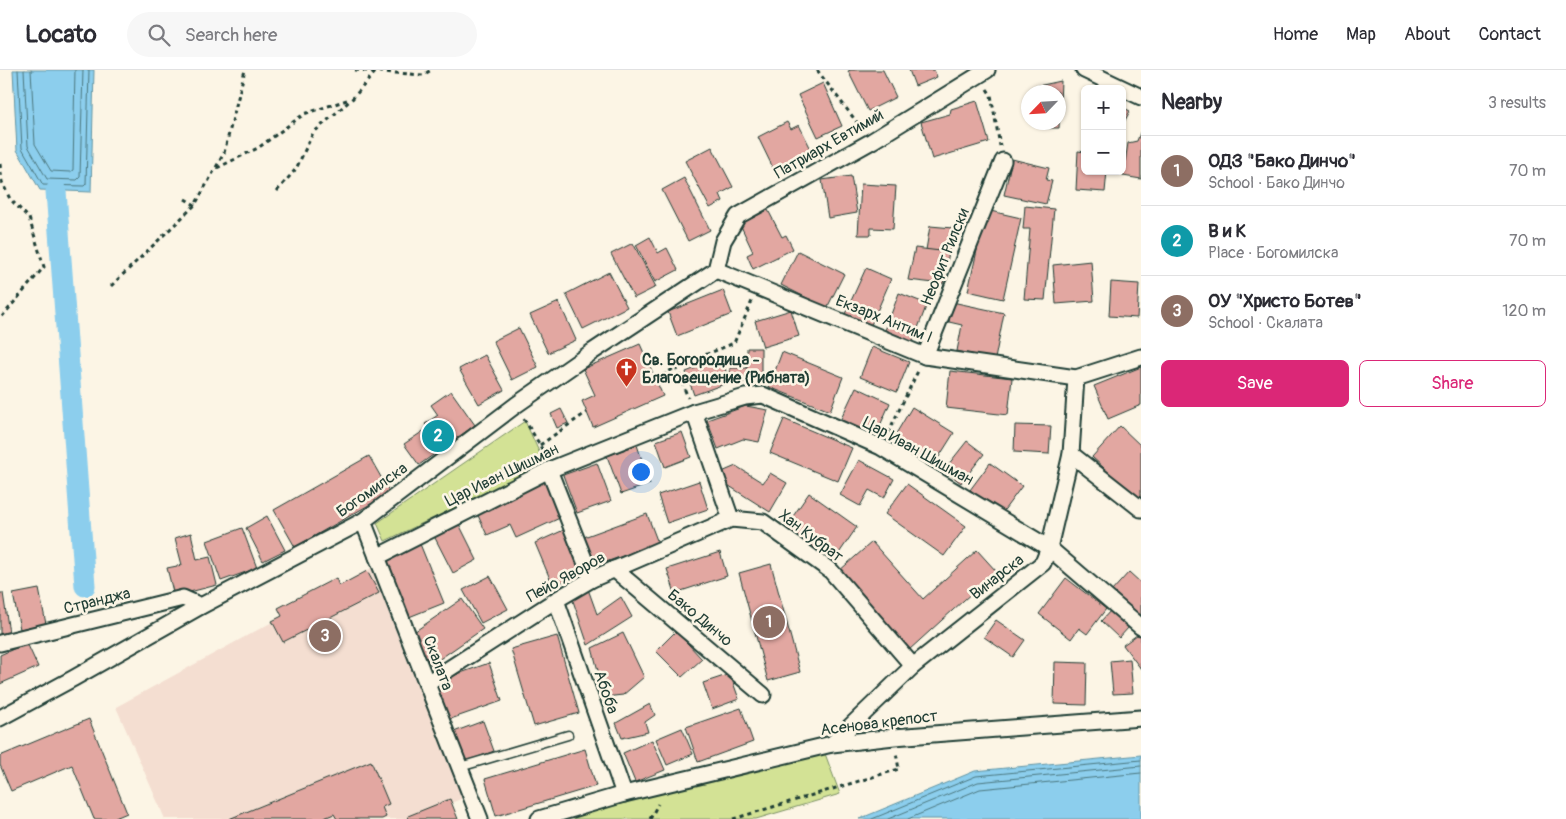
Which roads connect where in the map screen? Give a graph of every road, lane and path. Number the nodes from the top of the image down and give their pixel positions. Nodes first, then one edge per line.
1 (245, 70) edge
2 (355, 70) edge
3 (432, 70) edge
4 (817, 70) edge
5 (987, 70) edge
6 (1084, 70) edge
7 (376, 71) edge
8 (991, 95) dead end
9 (353, 98) junction
10 (1141, 98) edge
11 (872, 141) junction
12 (1003, 161) joint
13 (0, 164) edge
14 (216, 168) junction
15 (277, 190) dead end
16 (185, 199) dead end
17 (195, 205) junction
18 (716, 270) junction
19 (112, 286) dead end
20 (759, 287) junction
21 (0, 319) edge
22 (925, 356) junction
23 (1141, 357) edge
24 (676, 367) junction
25 (1076, 378) junction
26 (656, 380) dead end
27 (688, 398) dead end
28 (516, 405) junction
29 (587, 412) dead end
30 (694, 412) junction
31 (540, 445) junction
32 (881, 447) junction
33 (1071, 454) junction
34 (549, 470) junction
35 (1141, 510) edge
36 (731, 519) junction
37 (363, 521) junction
38 (1049, 548) junction
39 (377, 557) junction
40 (614, 569) junction
41 (592, 579) junction
42 (556, 600) junction
43 (201, 606) junction
44 (1141, 627) edge
45 (0, 643) edge
46 (913, 666) junction
47 (427, 683) junction
48 (763, 695) dead end
49 (0, 718) edge
50 (1141, 718) edge
51 (568, 735) dead end
52 (894, 737) junction
53 (832, 744) junction
54 (460, 767) junction
55 (624, 794) junction
56 (480, 819) edge
57 (539, 819) edge
58 (733, 819) edge

1 - 14 path
2 - 7 path
3 - 7 path
4 - 11 path
5 - 11 street, Патриарх Евтимий
6 - 10 street
7 - 9 path
8 - 12 path
9 - 14 path
9 - 15 path
11 - 18 street, Патриарх Евтимий
12 - 22 street, Неофит Рилски
13 - 21 path
14 - 17 path
16 - 17 path
17 - 19 path
18 - 20 street, Екзарх Антим I
18 - 28 street, Богомилска
20 - 22 street, Екзарх Антим I
20 - 24 path
22 - 25 street, Екзарх Антим I
22 - 32 path
23 - 25 street
24 - 26 path
24 - 27 path
25 - 33 street, Винарска
28 - 31 path
28 - 37 street, Богомилска
29 - 31 path
30 - 32 street, Цар Иван Шишман
30 - 34 street, Цар Иван Шишман
30 - 36 street
31 - 34 path
32 - 38 street, Цар Иван Шишман
33 - 35 street
33 - 38 street, Винарска
34 - 39 street, Цар Иван Шишман
34 - 41 street
36 - 40 street, Пейо Яворов
36 - 46 street, Хан Кубрат
37 - 39 street, Скалата
37 - 43 street, Богомилска
38 - 44 street, Цар Иван Шишман
38 - 46 street, Винарска
39 - 47 street, Скалата
40 - 41 street, Пейо Яворов
40 - 48 street, Бако Динчо
41 - 42 street, Пейо Яворов
42 - 47 street, Пейо Яворов
42 - 55 street, Абоба
43 - 45 street, Странджа
43 - 49 street, Богомилска
46 - 53 street, Винарска
47 - 54 street, Скалата
50 - 52 street, Асенова крепост
51 - 54 lane
52 - 53 street, Асенова крепост
52 - 58 path
53 - 55 street, Асенова крепост
54 - 56 street, Скалата
55 - 57 street, Асенова крепост

